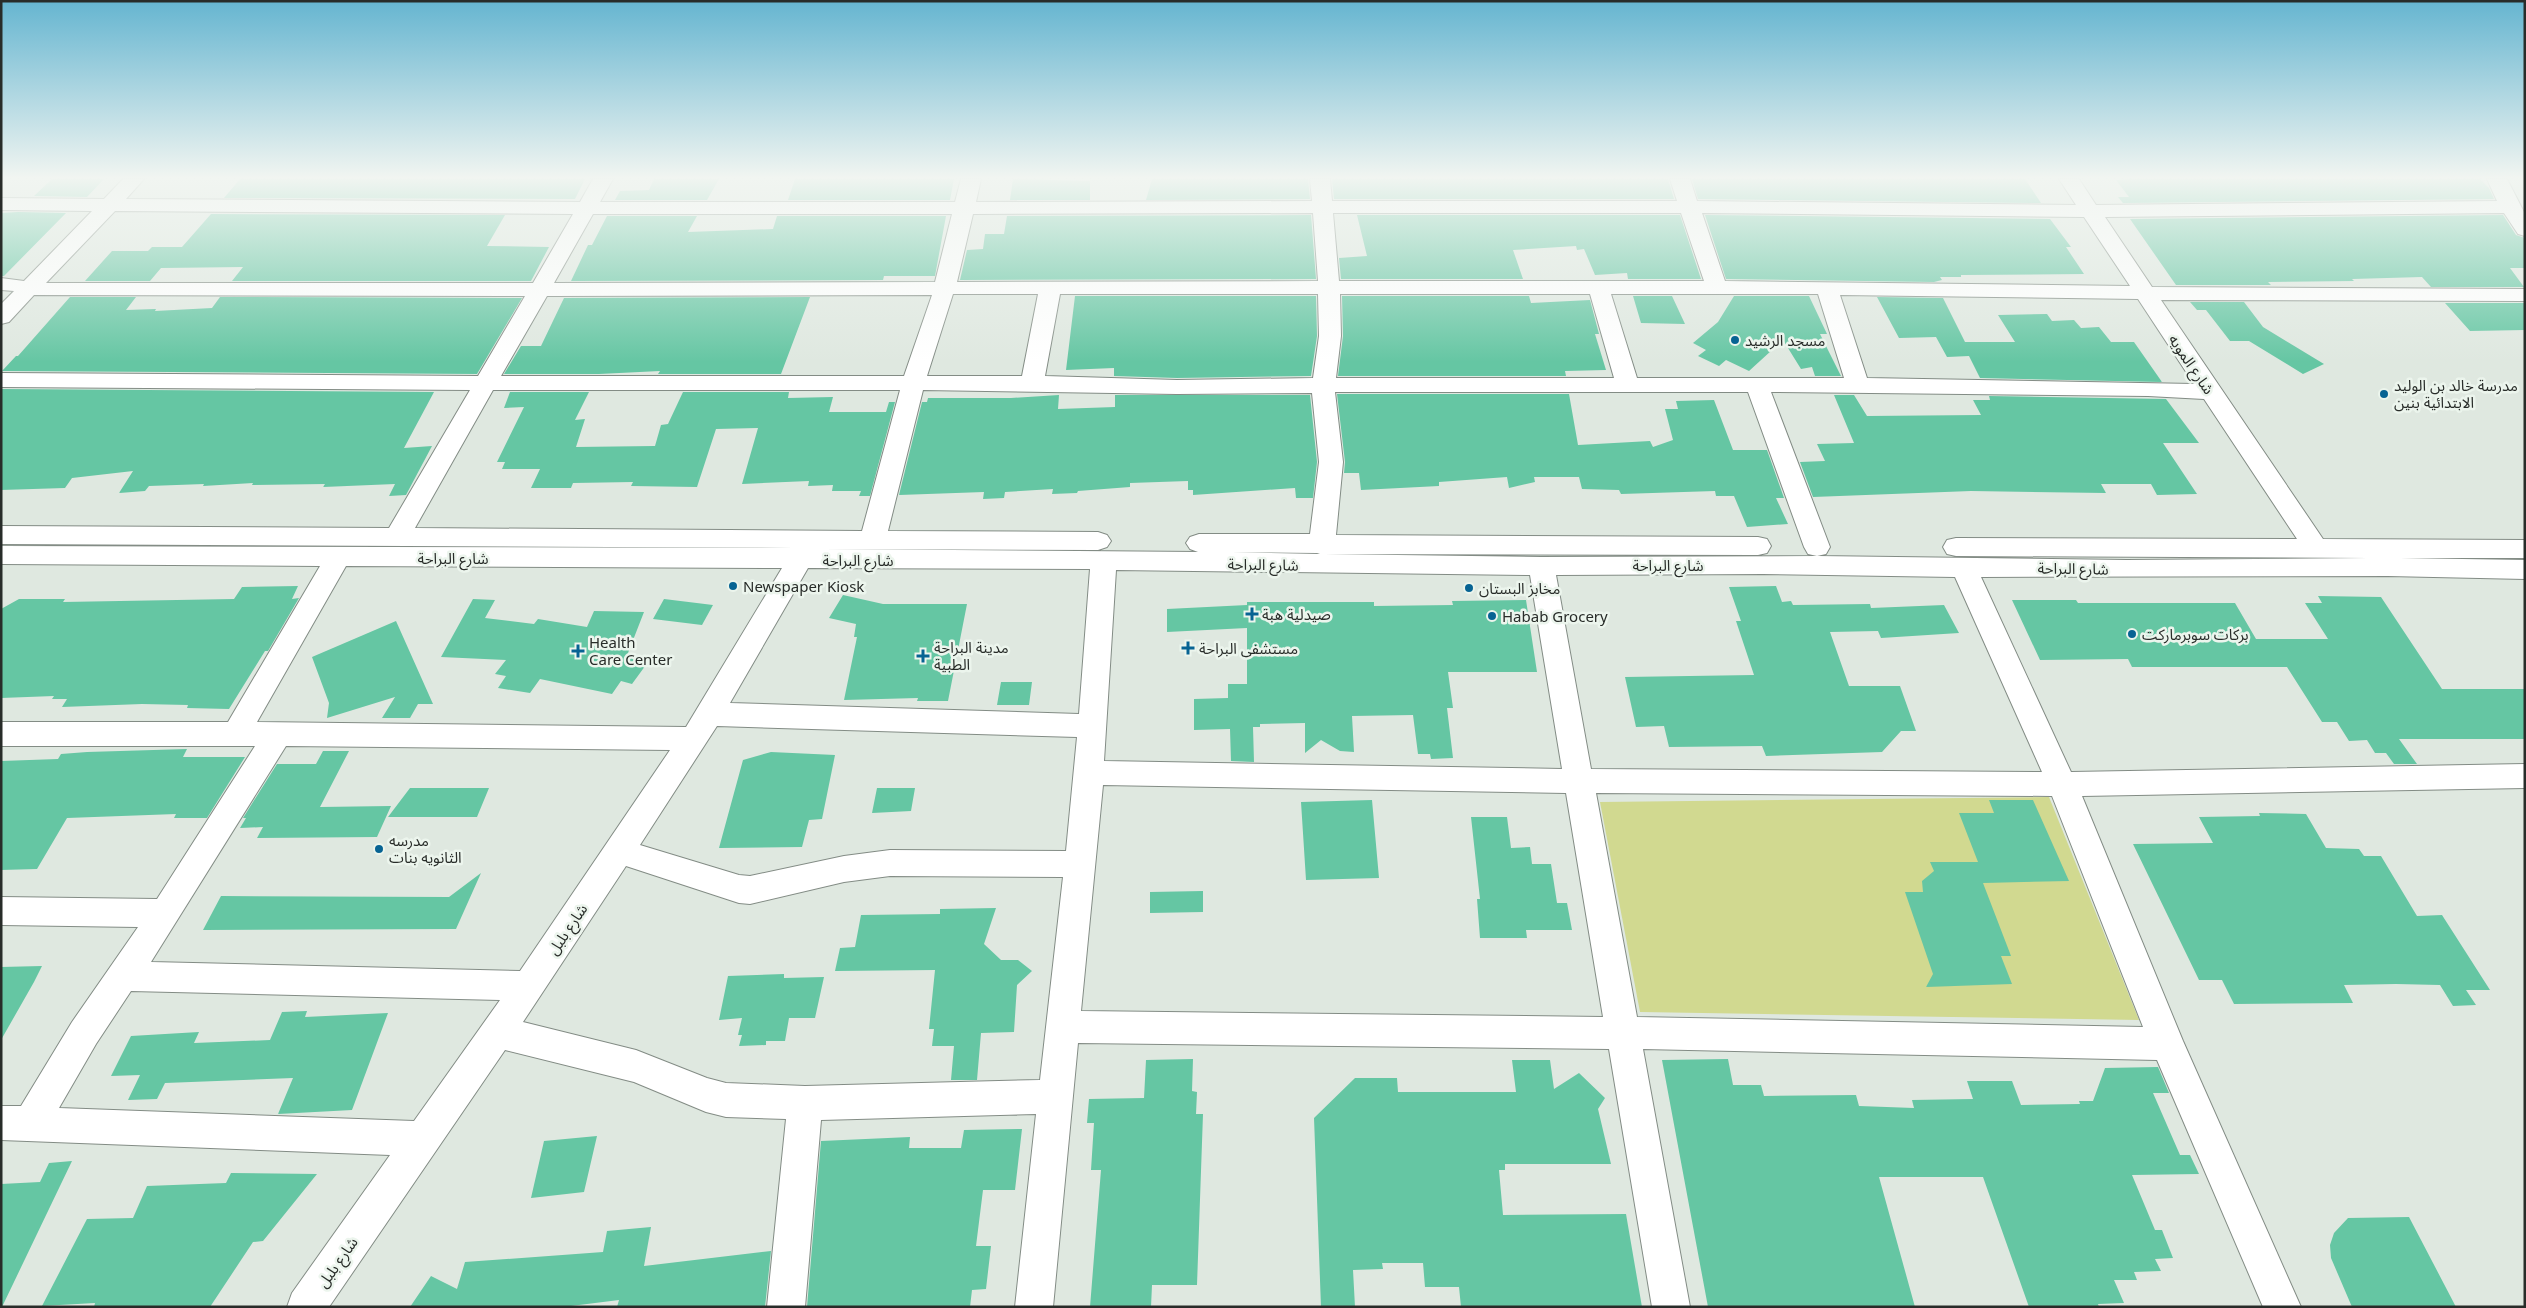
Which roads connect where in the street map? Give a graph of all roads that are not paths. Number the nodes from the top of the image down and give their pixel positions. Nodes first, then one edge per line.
1 (76, 240) edge
2 (569, 240) edge
3 (956, 240) edge
4 (1325, 240) edge
5 (1701, 240) edge
6 (2110, 240) edge
7 (1, 284) edge
8 (1329, 288) junction
9 (1599, 288) junction
10 (1717, 288) junction
11 (1827, 288) junction
12 (29, 289) junction
13 (1050, 289) junction
14 (944, 290) junction
15 (541, 291) junction
16 (2146, 293) junction
17 (2525, 294) edge
18 (1, 317) edge
19 (1, 380) edge
20 (486, 383) junction
21 (914, 383) junction
22 (1032, 383) junction
23 (1323, 385) junction
24 (1628, 385) junction
25 (1858, 385) junction
26 (1758, 386) junction
27 (2211, 392) junction
28 (1, 535) edge
29 (397, 537) junction
30 (873, 539) junction
31 (1322, 545) junction
32 (1817, 547) junction
33 (2316, 548) junction
34 (805, 550) junction
35 (1, 555) edge
36 (338, 557) junction
37 (1104, 560) junction
38 (1541, 566) junction
39 (1964, 566) junction
40 (2522, 568) edge
41 (1093, 726) junction
42 (702, 727) junction
43 (1, 734) edge
44 (236, 734) junction
45 (278, 734) junction
46 (1089, 773) junction
47 (2525, 776) edge
48 (1580, 781) junction
49 (2062, 784) junction
50 (619, 851) junction
51 (1080, 864) junction
52 (1, 911) edge
53 (166, 913) junction
54 (123, 976) junction
55 (529, 986) junction
56 (1062, 1027) junction
57 (496, 1032) junction
58 (1623, 1033) junction
59 (2167, 1044) junction
60 (1055, 1097) junction
61 (805, 1103) junction
62 (16, 1123) edge
63 (423, 1139) junction
64 (306, 1307) edge
65 (786, 1307) edge
66 (1034, 1307) edge
67 (1671, 1307) edge
68 (2282, 1307) edge

1 - 12 street
2 - 15 street
3 - 14 street
4 - 8 street
5 - 10 street
6 - 16 street, شارع المويه
7 - 12 street
8 - 9 street
8 - 13 street
8 - 23 street
9 - 10 street
9 - 24 street
10 - 11 street
11 - 16 street
11 - 25 street
12 - 15 street
12 - 18 street
13 - 14 street
13 - 22 street
14 - 15 street
14 - 21 street
15 - 20 street
16 - 17 street
16 - 27 street, شارع المويه
19 - 20 street
20 - 21 street
20 - 29 street
21 - 22 street
21 - 30 street
22 - 23 street
23 - 24 street
23 - 31 street
24 - 26 street
25 - 26 street
25 - 27 street
26 - 32 street
27 - 33 street, شارع المويه
28 - 29 street, شارع البراحة
29 - 34 street, شارع البراحة
30 - 31 street, شارع البراحة
30 - 34 street, شارع البراحة
31 - 32 street, شارع البراحة
32 - 33 street, شارع البراحة
33 - 40 street, شارع البراحة
34 - 36 street, شارع البراحة
34 - 37 street, شارع البراحة
34 - 42 street, شارع بلبل
35 - 36 street, شارع البراحة
36 - 44 street
37 - 38 street, شارع البراحة
37 - 41 street
38 - 39 street, شارع البراحة
38 - 48 street
39 - 40 street, شارع البراحة
39 - 49 street
41 - 42 street
41 - 46 street
42 - 45 street
42 - 50 street, شارع بلبل
43 - 44 street
44 - 45 street
45 - 53 street
46 - 48 street
46 - 51 street
47 - 49 street
48 - 49 street
48 - 58 street
49 - 59 street
50 - 51 street
50 - 55 street, شارع بلبل
51 - 56 street
52 - 53 street
53 - 54 street
54 - 55 street
54 - 62 street
55 - 57 street, شارع بلبل
56 - 58 street
56 - 60 street
57 - 61 street
57 - 63 street, شارع بلبل
58 - 59 street
58 - 67 street
59 - 68 street
60 - 61 street
60 - 66 street
61 - 65 street
62 - 63 street
63 - 64 street, شارع بلبل

